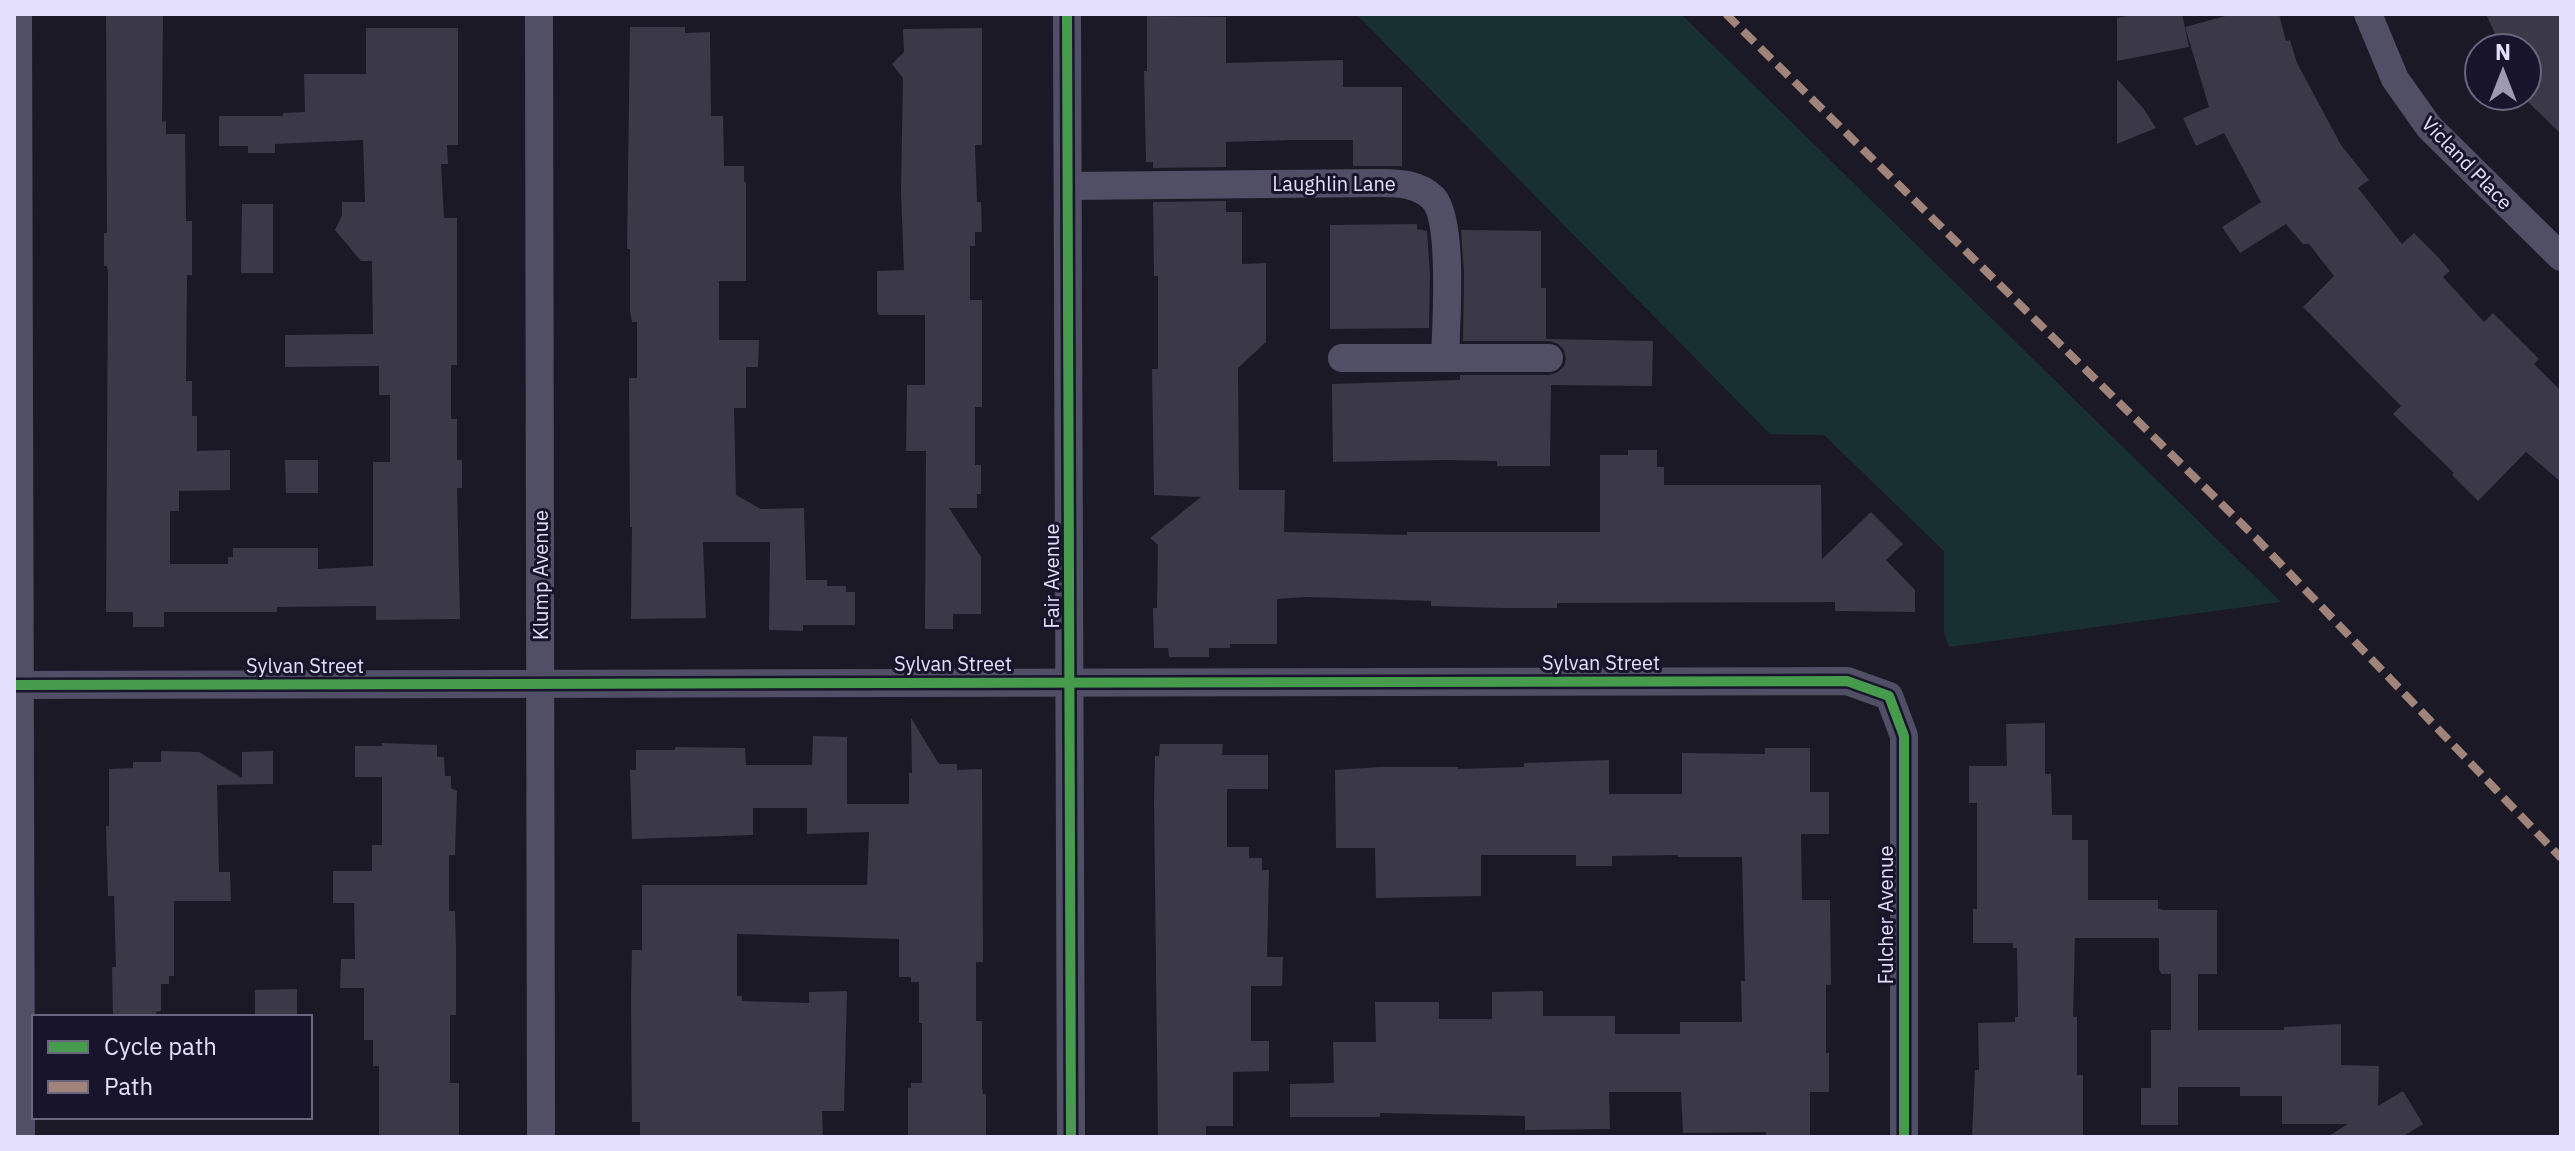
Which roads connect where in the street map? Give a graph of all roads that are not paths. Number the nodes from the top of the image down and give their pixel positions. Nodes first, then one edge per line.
1 (18, 14) edge
2 (539, 14) edge
3 (1067, 14) edge
4 (2368, 14) edge
5 (1068, 186) junction
6 (2561, 257) edge
7 (1342, 358) dead end
8 (1445, 358) junction
9 (1549, 358) dead end
10 (1070, 681) junction
11 (541, 683) junction
12 (17, 685) edge
13 (1889, 696) joint
14 (21, 1137) edge
15 (541, 1137) edge
16 (1071, 1137) edge
17 (1904, 1137) edge

1 - 12 street
2 - 11 street, Klump Avenue
3 - 5 street, Fair Avenue
4 - 6 street, Vicland Place
5 - 8 street, Laughlin Lane
5 - 10 street, Fair Avenue
7 - 8 street
8 - 9 street
10 - 11 street, Sylvan Street
10 - 13 street, Sylvan Street
10 - 16 street, Fair Avenue
11 - 12 street, Sylvan Street
11 - 15 street, Klump Avenue
12 - 14 street
13 - 17 street, Fulcher Avenue

